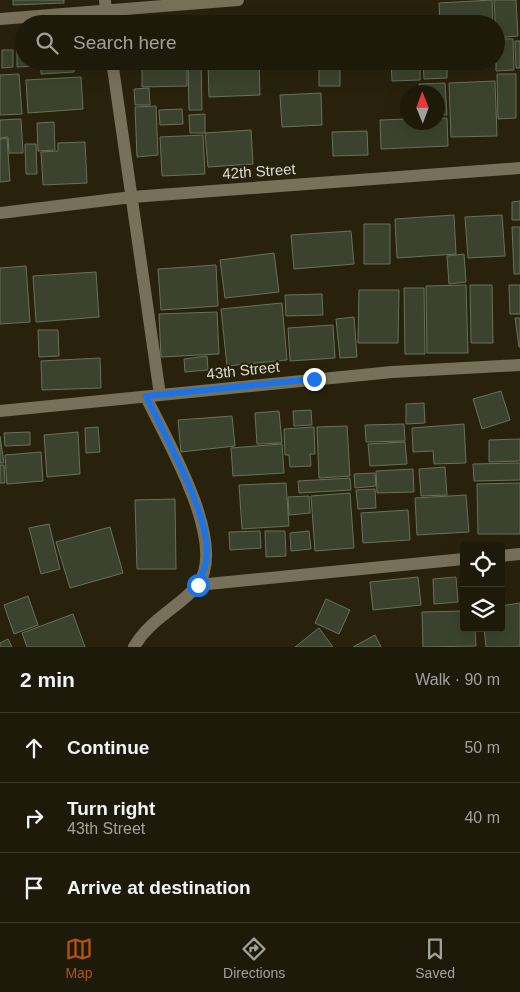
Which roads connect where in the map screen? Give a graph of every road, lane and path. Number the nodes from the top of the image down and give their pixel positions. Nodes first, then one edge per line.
1 (238, 0) edge
2 (105, 5) edge
3 (30, 15) edge
4 (15, 17) edge
5 (0, 19) edge
6 (113, 70) edge
7 (520, 168) edge
8 (132, 197) junction
9 (0, 213) edge
10 (520, 366) edge
11 (160, 395) junction
12 (146, 396) junction
13 (0, 411) edge
14 (520, 554) edge
15 (505, 556) edge
16 (460, 559) edge
17 (198, 585) junction
18 (134, 647) edge

1 - 2 street
2 - 3 street
4 - 5 street
6 - 8 street
7 - 8 street, 42th Street
8 - 9 street, 42th Street
8 - 11 street
10 - 11 street, 43th Street
11 - 12 street, 43th Street
12 - 13 street, 43th Street
12 - 17 street
14 - 15 street
16 - 17 street
17 - 18 street

